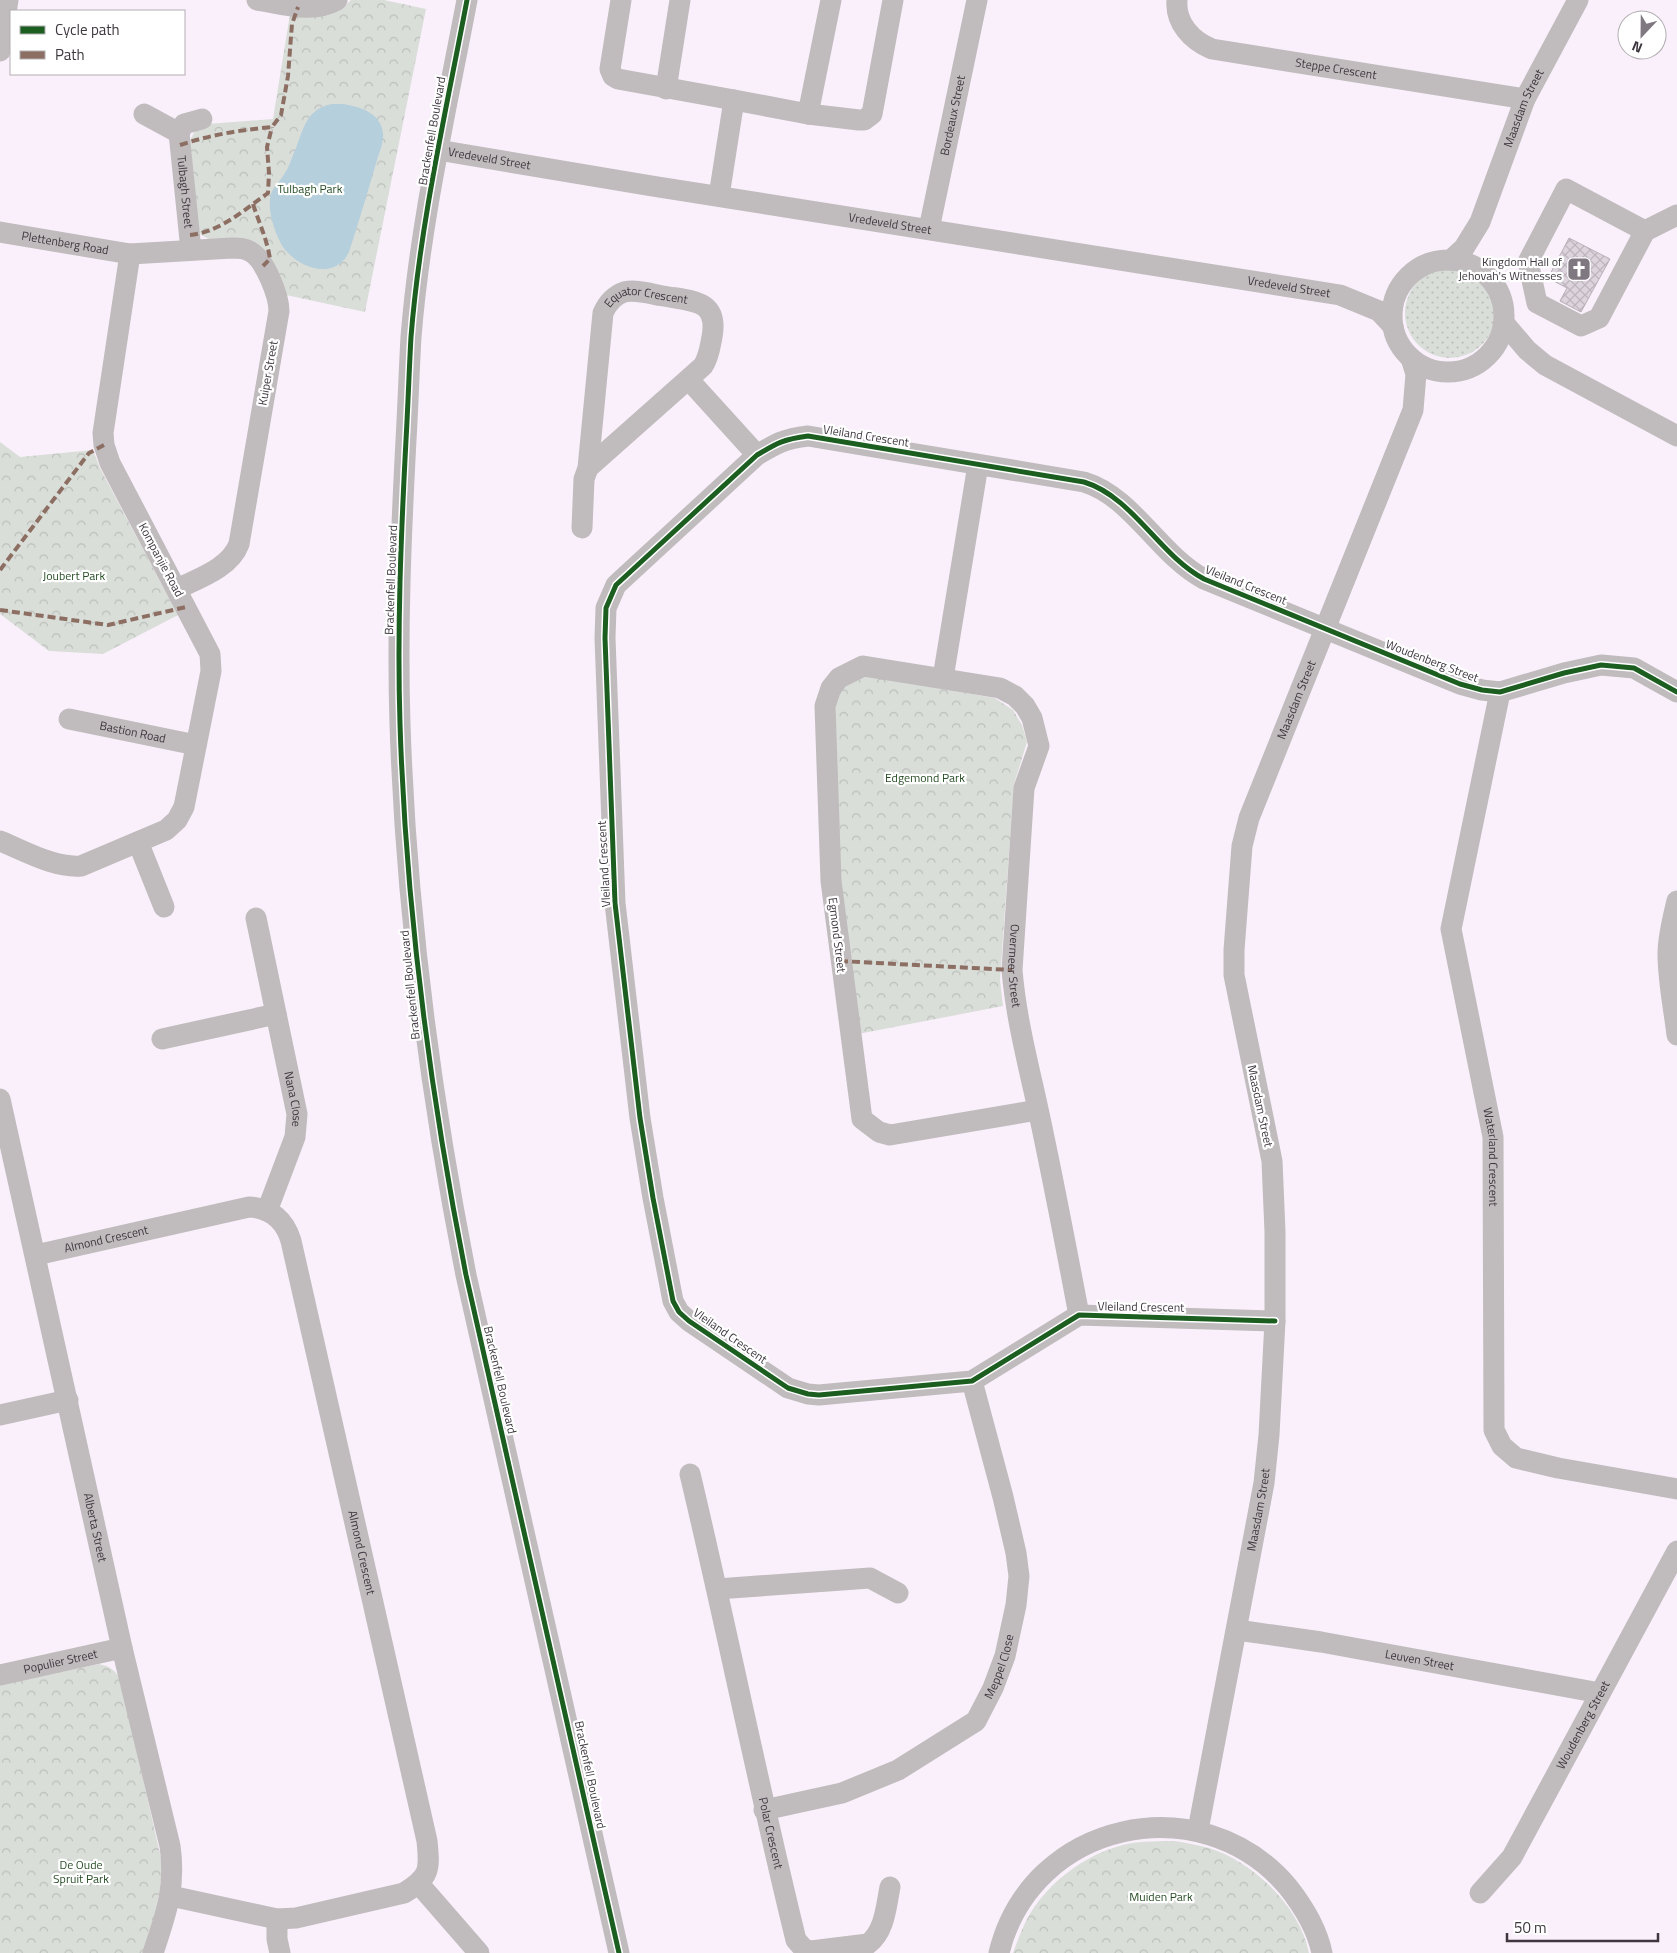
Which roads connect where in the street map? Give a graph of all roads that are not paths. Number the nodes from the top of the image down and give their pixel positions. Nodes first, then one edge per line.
1 (8, 0) edge
2 (256, 0) edge
3 (337, 0) edge
4 (467, 0) edge
5 (621, 0) edge
6 (680, 0) edge
7 (831, 0) edge
8 (893, 0) edge
9 (977, 0) edge
10 (1177, 0) edge
11 (1578, 0) edge
12 (0, 51) edge
13 (666, 89) junction
14 (734, 100) junction
15 (1525, 100) junction
16 (144, 114) dead end
17 (808, 114) junction
18 (202, 119) dead end
19 (179, 133) junction
20 (438, 150) junction
21 (719, 196) junction
22 (1677, 215) edge
23 (1480, 222) junction
24 (929, 229) junction
25 (1644, 231) junction
26 (0, 232) edge
27 (191, 250) junction
28 (130, 254) junction
29 (1451, 260) junction
30 (1484, 272) junction
31 (1397, 292) junction
32 (1340, 296) junction
33 (1504, 323) junction
34 (1393, 326) junction
35 (1411, 358) junction
36 (1486, 358) junction
37 (1545, 365) junction
38 (1448, 372) junction
39 (689, 380) junction
40 (1413, 410) junction
41 (1677, 436) edge
42 (757, 456) junction
43 (978, 465) junction
44 (588, 468) junction
45 (582, 528) dead end
46 (177, 589) junction
47 (1325, 628) junction
48 (943, 678) junction
49 (1500, 692) junction
50 (1677, 692) edge
51 (68, 719) dead end
52 (196, 745) junction
53 (0, 842) edge
54 (138, 842) junction
55 (1677, 900) edge
56 (164, 907) dead end
57 (256, 918) dead end
58 (276, 1014) junction
59 (1677, 1035) edge
60 (162, 1040) dead end
61 (0, 1099) edge
62 (1038, 1110) junction
63 (268, 1211) junction
64 (36, 1255) junction
65 (1079, 1316) junction
66 (1275, 1321) junction
67 (972, 1382) junction
68 (68, 1400) junction
69 (0, 1416) edge
70 (690, 1474) dead end
71 (1677, 1489) edge
72 (1677, 1551) edge
73 (717, 1589) junction
74 (898, 1593) dead end
75 (1237, 1630) junction
76 (122, 1648) junction
77 (0, 1675) edge
78 (1600, 1693) junction
79 (764, 1810) junction
80 (1198, 1830) junction
81 (419, 1884) junction
82 (890, 1887) dead end
83 (1480, 1893) dead end
84 (171, 1896) junction
85 (277, 1919) junction
86 (153, 1953) edge
87 (280, 1953) edge
88 (479, 1953) edge
89 (619, 1953) edge
90 (999, 1953) edge
91 (1322, 1953) edge

1 - 12 street
2 - 3 street
4 - 20 street, Brackenfell Boulevard
5 - 13 street
6 - 13 street
7 - 17 street
8 - 17 street
9 - 24 street, Bordeaux Street
10 - 15 street, Steppe Crescent
11 - 15 street, Maasdam Street
13 - 14 street
14 - 17 street
14 - 21 street
15 - 23 street, Maasdam Street
16 - 19 street
18 - 19 street
19 - 27 street, Tulbagh Street
20 - 21 street, Vredeveld Street
20 - 89 street, Brackenfell Boulevard
21 - 24 street, Vredeveld Street
22 - 25 street
23 - 29 street, Maasdam Street
23 - 30 street, Maasdam Street
24 - 32 street, Vredeveld Street
25 - 25 street
26 - 28 street, Plettenberg Road
27 - 28 street, Kuiper Street
27 - 46 street, Kuiper Street
28 - 46 street, Kompanjie Road
29 - 30 street
29 - 31 street
30 - 33 street
31 - 32 street, Vredeveld Street
31 - 34 street
32 - 34 street, Vredeveld Street
33 - 36 street
33 - 37 street
34 - 35 street
35 - 38 street
35 - 40 street, Maasdam Street
36 - 37 street
36 - 38 street
37 - 41 street
38 - 40 street, Maasdam Street
39 - 42 street
39 - 44 street, Equator Crescent
39 - 44 street, Equator Crescent
40 - 47 street, Maasdam Street
42 - 43 street, Vleiland Crescent
42 - 67 street, Vleiland Crescent
43 - 47 street, Vleiland Crescent
43 - 48 street
44 - 45 street, Equator Crescent
46 - 52 street, Kompanjie Road
47 - 49 street, Woudenberg Street
47 - 66 street, Maasdam Street
48 - 62 street, Overmeer Street
48 - 62 street, Egmond Street
49 - 50 street, Woudenberg Street
49 - 71 street, Waterland Crescent
51 - 52 street, Bastion Road
52 - 54 street, Kompanjie Road
53 - 54 street, Kompanjie Road
54 - 56 street
55 - 59 street
57 - 58 street, Nana Close
58 - 60 street
58 - 63 street, Nana Close
61 - 64 street, Alberta Street
62 - 65 street, Overmeer Street
63 - 64 street, Almond Crescent
63 - 81 street, Almond Crescent
64 - 68 street, Alberta Street
65 - 66 street, Vleiland Crescent
65 - 67 street, Vleiland Crescent
66 - 75 street, Maasdam Street
67 - 79 street, Meppel Close
68 - 69 street
68 - 76 street, Alberta Street
70 - 73 street, Polar Crescent
72 - 78 street, Woudenberg Street
73 - 74 street
73 - 79 street, Polar Crescent
75 - 78 street, Leuven Street
75 - 80 street, Maasdam Street
76 - 77 street, Populier Street
76 - 84 street, Alberta Street
78 - 83 street, Woudenberg Street
79 - 82 street, Polar Crescent
80 - 90 street
80 - 91 street
81 - 85 street
81 - 88 street
84 - 85 street
84 - 86 street, Alberta Street
85 - 87 street

